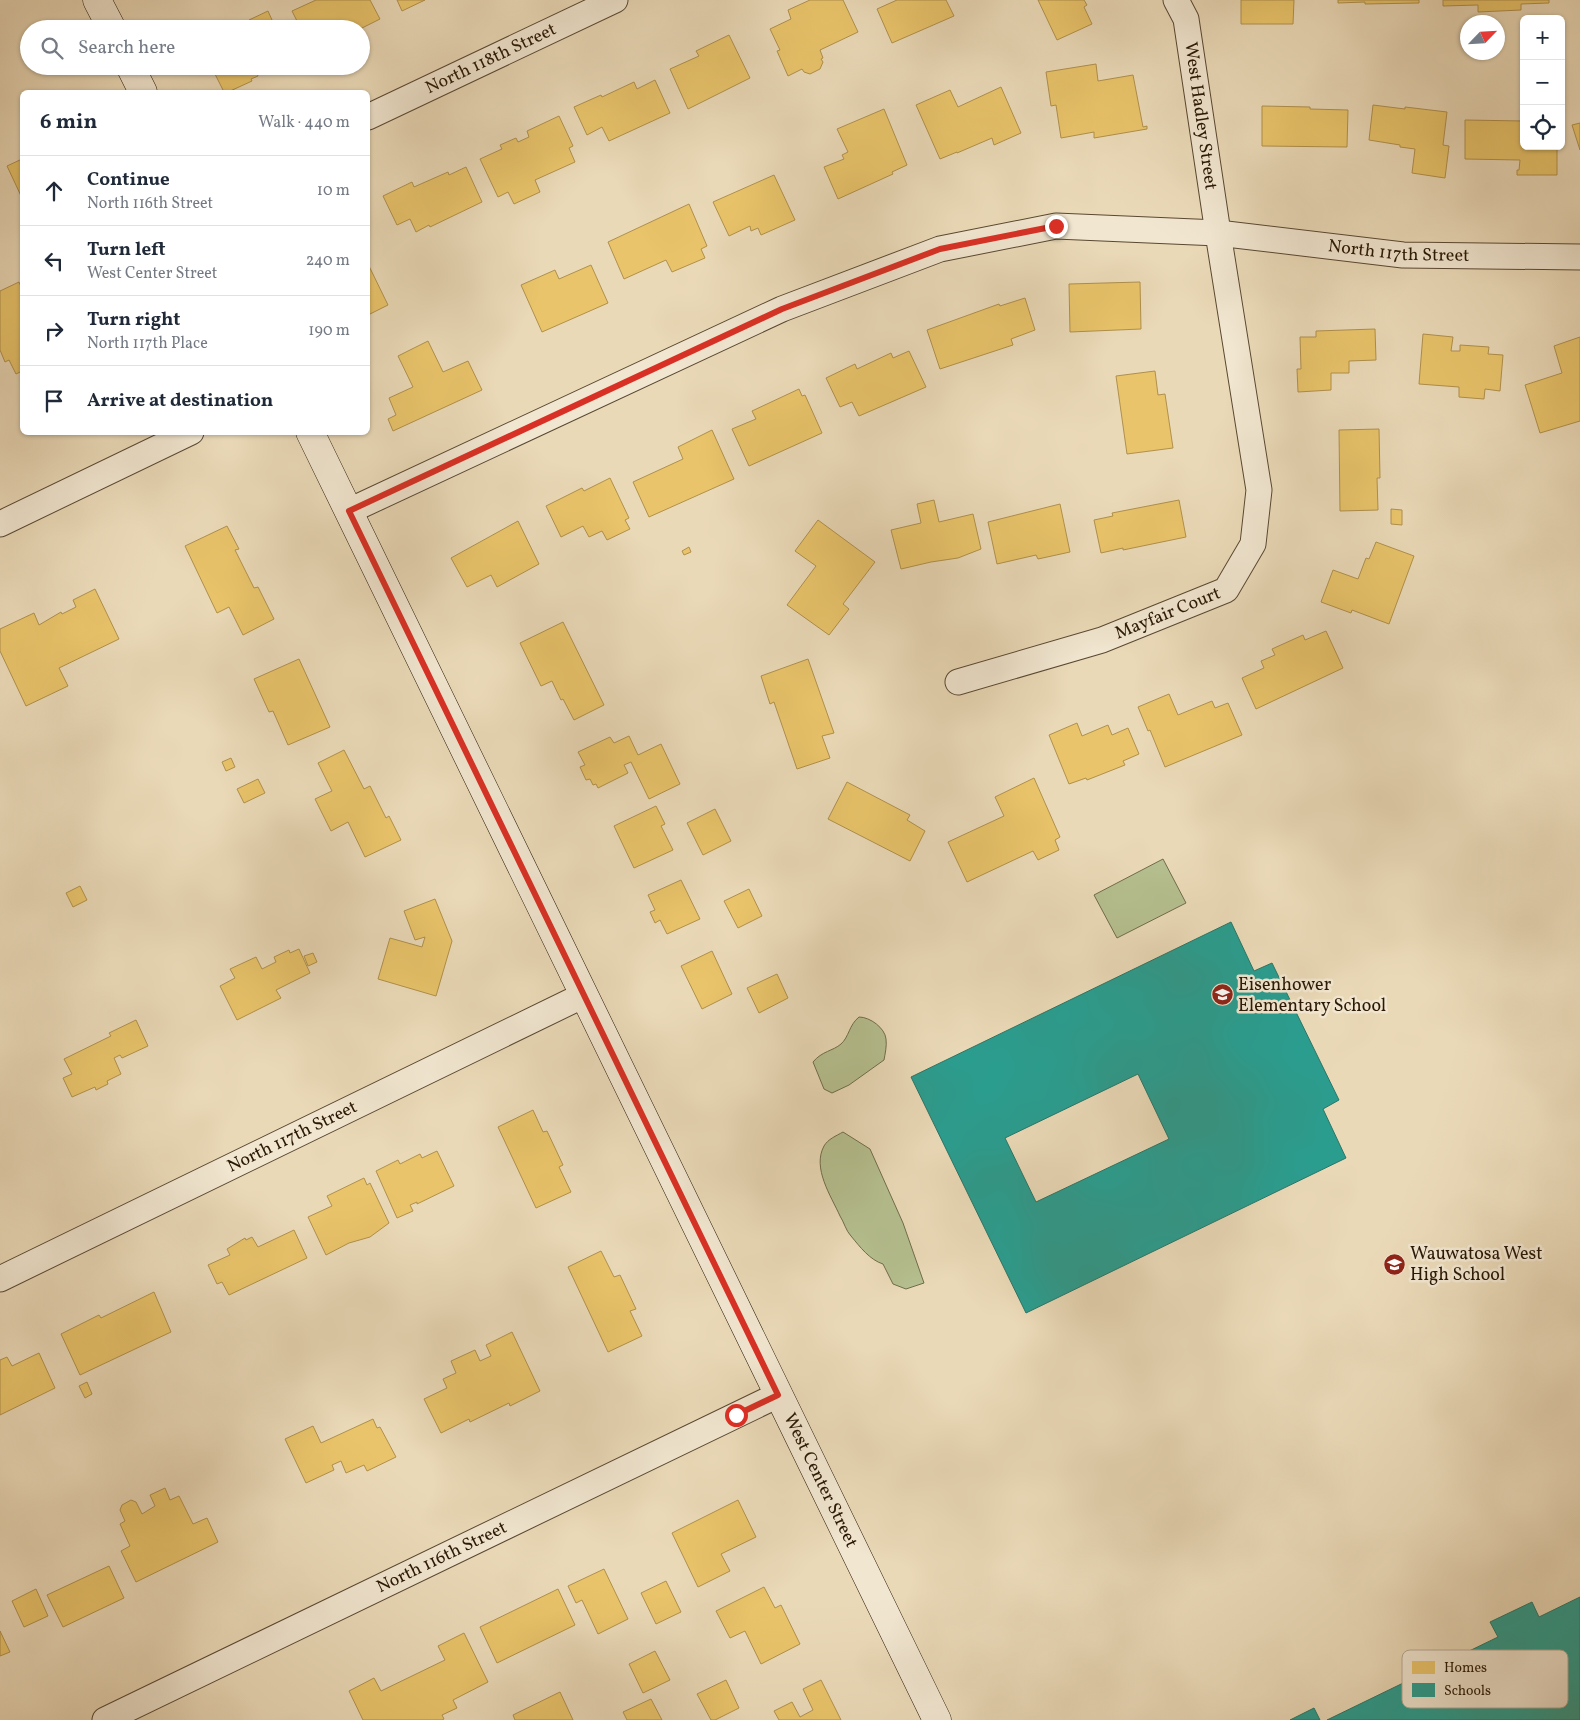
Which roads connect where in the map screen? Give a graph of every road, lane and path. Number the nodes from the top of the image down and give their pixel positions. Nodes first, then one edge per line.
1 (97, 0) edge
2 (615, 0) edge
3 (1176, 0) edge
4 (107, 20) edge
5 (134, 75) edge
6 (142, 90) edge
7 (370, 116) edge
8 (1218, 234) junction
9 (1580, 257) edge
10 (185, 435) edge
11 (311, 435) edge
12 (349, 511) junction
13 (0, 524) edge
14 (958, 682) dead end
15 (584, 995) junction
16 (0, 1279) edge
17 (778, 1395) junction
18 (104, 1720) edge
19 (937, 1720) edge

1 - 4 street
2 - 7 street, North 118th Street
3 - 8 street, West Hadley Street
5 - 6 street
8 - 9 street, North 117th Street
8 - 12 street, North 117th Street
8 - 14 street, Mayfair Court
10 - 13 street
11 - 12 street, West Center Street
12 - 15 street, West Center Street
15 - 16 street, North 117th Street
15 - 17 street, West Center Street
17 - 18 street, North 116th Street
17 - 19 street, West Center Street

